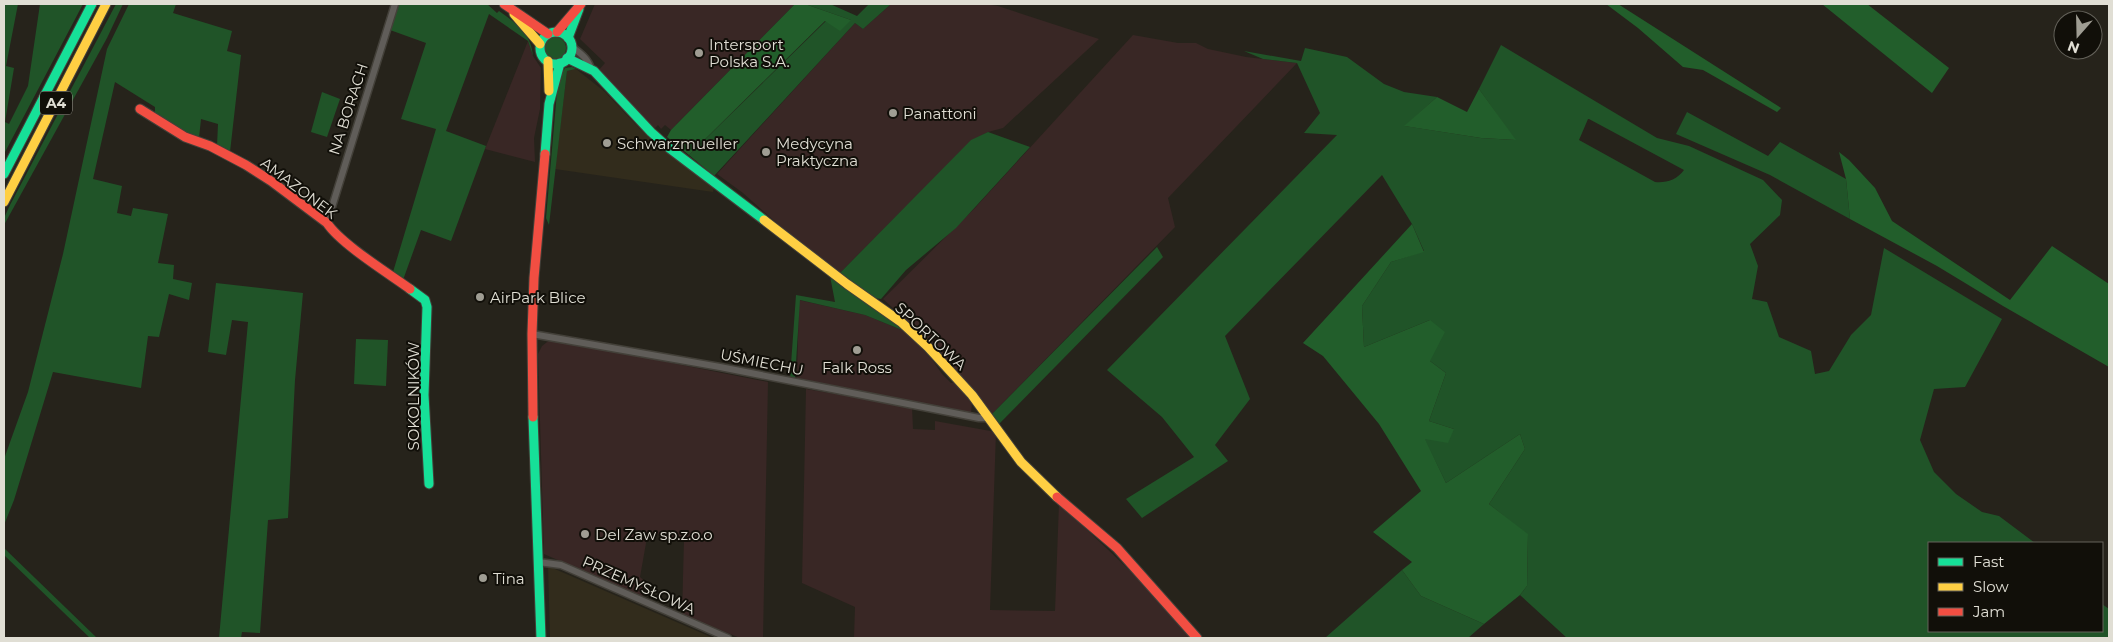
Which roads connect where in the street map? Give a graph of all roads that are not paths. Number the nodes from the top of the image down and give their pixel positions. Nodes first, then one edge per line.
1 (92, 4) edge
2 (106, 4) edge
3 (395, 4) edge
4 (581, 4) edge
5 (507, 7) edge
6 (552, 33) junction
7 (569, 42) junction
8 (540, 44) junction
9 (564, 60) junction
10 (548, 61) junction
11 (591, 69) junction
12 (550, 97) junction
13 (140, 109) dead end
14 (4, 174) edge
15 (4, 202) edge
16 (327, 223) junction
17 (427, 307) joint
18 (532, 334) junction
19 (986, 418) junction
20 (429, 484) dead end
21 (538, 562) junction
22 (541, 638) edge
23 (728, 638) edge
24 (1197, 638) edge

1 - 14 main road, A4
2 - 15 main road, A4
3 - 16 street, NA BORACH
4 - 6 main road
4 - 7 main road
5 - 6 main road
5 - 8 main road
6 - 7 main road
6 - 8 main road
7 - 9 main road
7 - 11 street, SPORTOWA
8 - 10 main road
9 - 10 main road
9 - 11 main road, SPORTOWA
9 - 12 main road
10 - 12 main road
11 - 19 main road, SPORTOWA
12 - 18 main road
13 - 16 main road, AMAZONEK
16 - 17 main road, AMAZONEK
17 - 20 main road, SOKOLNIKÓW
18 - 19 street, UŚMIECHU
18 - 21 main road
19 - 24 main road, SPORTOWA
21 - 22 main road
21 - 23 street, PRZEMYSŁOWA

